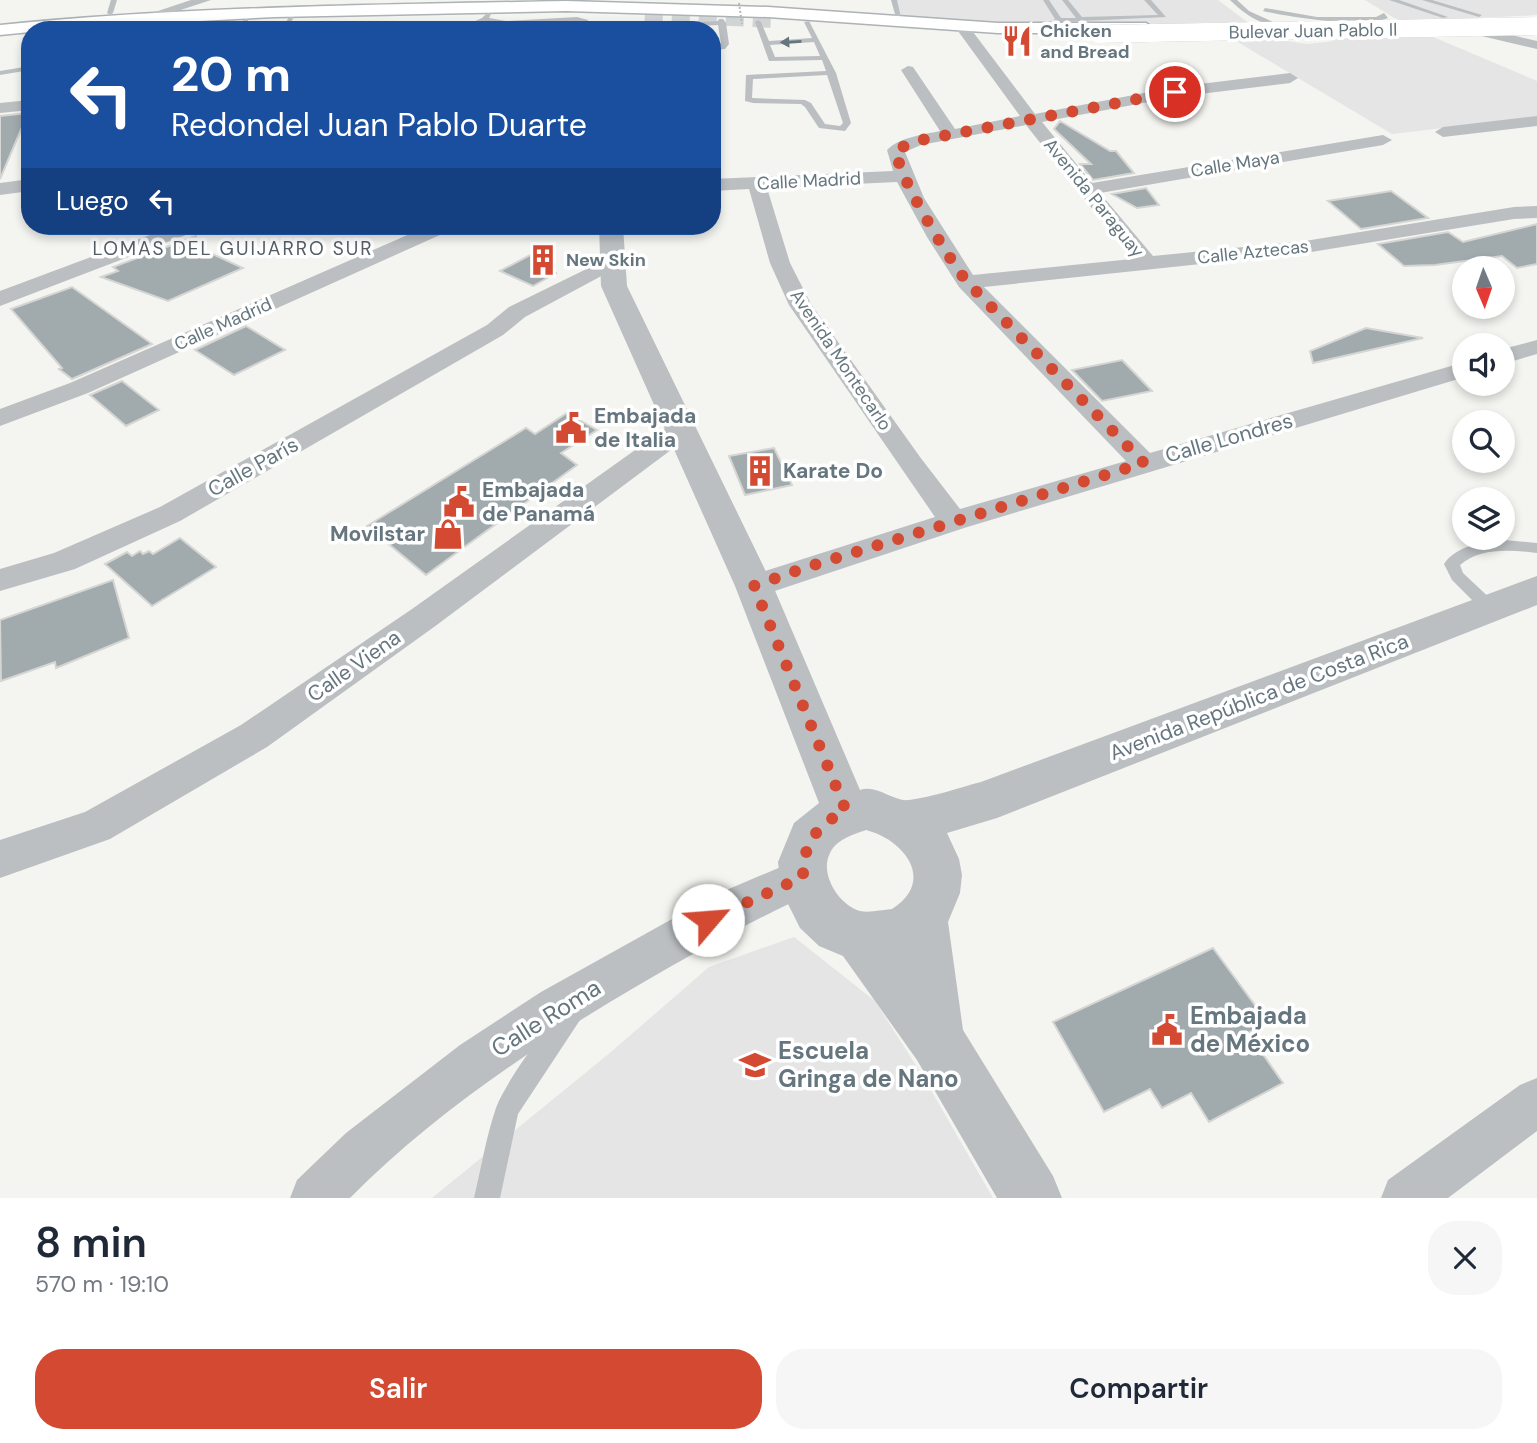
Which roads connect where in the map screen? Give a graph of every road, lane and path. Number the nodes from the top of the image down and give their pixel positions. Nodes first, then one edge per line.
1 (114, 0) edge
2 (205, 0) edge
3 (894, 0) edge
4 (1046, 0) edge
5 (1065, 0) edge
6 (1147, 0) edge
7 (1233, 0) edge
8 (1392, 0) edge
9 (1406, 0) edge
10 (1425, 0) edge
11 (739, 3) dead end
12 (426, 12) dead end
13 (361, 14) junction
14 (113, 17) junction
15 (495, 19) junction
16 (555, 19) joint
17 (1279, 20) junction
18 (86, 21) edge
19 (91, 21) edge
20 (138, 21) edge
21 (147, 21) edge
22 (158, 21) edge
23 (303, 21) edge
24 (488, 21) edge
25 (492, 21) edge
26 (500, 21) edge
27 (574, 21) edge
28 (586, 21) edge
29 (598, 21) edge
30 (607, 21) edge
31 (615, 21) edge
32 (722, 21) junction
33 (900, 21) junction
34 (1478, 23) junction
35 (1055, 24) junction
36 (762, 26) junction
37 (809, 26) junction
38 (1537, 26) edge
39 (1090, 29) junction
40 (21, 31) edge
41 (965, 31) junction
42 (1002, 31) junction
43 (21, 33) edge
44 (0, 34) edge
45 (1514, 34) junction
46 (817, 40) junction
47 (765, 43) junction
48 (721, 45) edge
49 (1537, 45) edge
50 (824, 54) junction
51 (21, 70) edge
52 (908, 70) dead end
53 (0, 73) edge
54 (832, 73) junction
55 (773, 76) junction
56 (1290, 78) dead end
57 (806, 89) junction
58 (769, 101) junction
59 (21, 106) edge
60 (0, 108) edge
61 (1031, 120) junction
62 (1537, 121) edge
63 (1443, 132) dead end
64 (951, 135) junction
65 (1383, 140) dead end
66 (905, 176) junction
67 (757, 184) junction
68 (721, 185) edge
69 (21, 186) edge
70 (0, 189) edge
71 (1088, 189) junction
72 (1537, 212) edge
73 (168, 235) edge
74 (424, 235) edge
75 (611, 235) edge
76 (1147, 263) junction
77 (613, 274) junction
78 (967, 282) junction
79 (0, 299) edge
80 (1537, 347) edge
81 (1515, 353) edge
82 (1452, 373) edge
83 (0, 418) edge
84 (682, 429) junction
85 (1144, 463) junction
86 (954, 521) junction
87 (1537, 548) edge
88 (0, 580) edge
89 (754, 586) junction
90 (1537, 590) edge
91 (1490, 608) junction
92 (846, 811) junction
93 (920, 839) junction
94 (0, 859) edge
95 (803, 877) junction
96 (922, 918) junction
97 (860, 936) junction
98 (600, 984) junction
99 (937, 1040) junction
100 (1537, 1102) edge
101 (488, 1197) edge
102 (315, 1198) edge
103 (1031, 1198) edge
104 (1406, 1198) edge

1 - 14 lane
2 - 21 street
3 - 33 lane
4 - 35 lane
5 - 39 lane
6 - 39 lane
7 - 17 lane
8 - 9 lane
10 - 34 lane
11 - 36 path, bridge
12 - 13 main road, Bulevar Juan Pablo II
13 - 15 main road
13 - 23 main road, Bulevar Juan Pablo II
14 - 18 main road, Bulevar Juan Pablo II
14 - 19 main road, Bulevar Juan Pablo II
14 - 20 main road, Bulevar Juan Pablo II
15 - 16 lane
15 - 24 lane
15 - 25 lane
15 - 26 lane
15 - 29 main road
16 - 28 lane
17 - 17 lane
17 - 34 main road, Bulevar Juan Pablo II
17 - 35 main road, Bulevar Juan Pablo II
17 - 38 main road, Bulevar Juan Pablo II
17 - 42 main road, Bulevar Juan Pablo II
22 - 27 main road, Bulevar Juan Pablo II
30 - 32 main road, Bulevar Juan Pablo II
31 - 33 main road, Bulevar Juan Pablo II
32 - 36 main road, Bulevar Juan Pablo II
32 - 48 lane
33 - 42 main road, Bulevar Juan Pablo II
34 - 45 main road, Bulevar Juan Pablo II
35 - 39 lane
35 - 42 main road, Bulevar Juan Pablo II
36 - 37 main road, Bulevar Juan Pablo II
36 - 47 lane
37 - 41 main road, Bulevar Juan Pablo II
37 - 46 lane
38 - 39 main road, Bulevar Juan Pablo II, bridge
38 - 45 main road, Bulevar Juan Pablo II
39 - 42 main road, Bulevar Juan Pablo II
40 - 44 main road, Bulevar Juan Pablo II
41 - 42 main road, Bulevar Juan Pablo II
41 - 61 street, Avenida Paraguay
43 - 44 main road, Bulevar Juan Pablo II
45 - 49 street
46 -> 47 lane
46 - 50 lane
47 - 50 lane
50 - 54 lane
51 - 53 lane
52 - 64 street
54 - 57 lane
54 - 57 lane
55 - 57 lane
55 - 58 lane
55 - 58 lane
56 - 61 street
57 - 58 lane
59 - 60 street
61 - 64 street
61 - 71 street, Avenida Paraguay
62 - 63 street
64 - 66 street
65 - 71 street, Calle Maya
66 - 67 street, Calle Madrid
66 - 78 street
67 - 68 street, Calle Madrid
67 - 86 street, Avenida Montecarlo
69 - 70 street
71 - 76 street, Avenida Paraguay
72 - 76 street, Calle Aztecas
73 - 79 street
74 - 83 street, Calle Madrid
75 - 77 street
76 - 78 street, Calle Aztecas
77 - 84 street
77 - 88 street, Calle París
78 - 85 street
80 - 81 street
82 - 85 street, Calle Londres
84 - 89 street
84 - 94 street, Calle Viena
85 - 86 street, Calle Londres
86 - 89 street, Calle Londres
87 - 91 lane
89 - 92 street
90 - 91 street, Avenida República de Costa Rica
91 - 93 street, Avenida República de Costa Rica
92 - 93 street
92 - 95 street
93 - 96 street
95 - 97 street
95 - 98 street, Calle Roma
96 - 97 street
96 - 99 street
97 - 99 street
98 - 101 lane
98 - 102 street, Calle Roma
99 - 103 street
100 - 104 street

